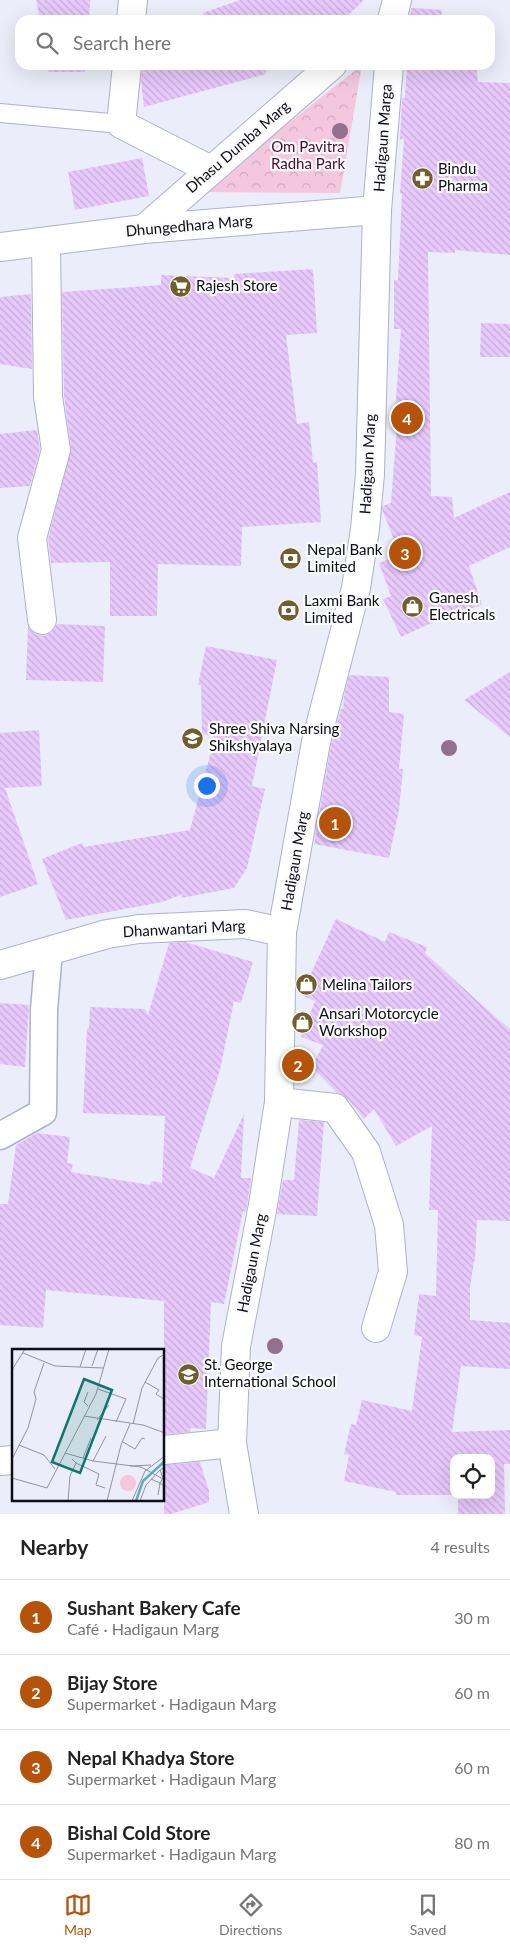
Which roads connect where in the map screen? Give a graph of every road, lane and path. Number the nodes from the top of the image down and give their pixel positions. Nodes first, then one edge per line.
1 (133, 0) edge
2 (132, 15) edge
3 (126, 70) edge
4 (326, 70) edge
5 (389, 70) edge
6 (0, 113) edge
7 (121, 124) junction
8 (211, 170) junction
9 (378, 210) junction
10 (144, 229) junction
11 (46, 242) junction
12 (0, 247) edge
13 (42, 620) dead end
14 (282, 932) junction
15 (49, 951) junction
16 (0, 965) edge
17 (279, 1102) junction
18 (0, 1136) edge
19 (376, 1328) dead end
20 (232, 1443) junction
21 (165, 1450) edge
22 (244, 1514) edge

1 - 2 street
3 - 7 street
4 - 8 street, Dhasu Dumba Marg
5 - 9 street, Hadigaun Marga
6 - 7 lane
7 - 8 street
8 - 10 street, Dhasu Dumba Marg
9 - 10 street, Dhungedhara Marg
9 - 14 street, Hadigaun Marg
10 - 11 street, Dhungedhara Marg
11 - 12 street, Dhungedhara Marg
11 - 13 street
14 - 15 street, Dhanwantari Marg
14 - 17 street, Hadigaun Marg
15 - 16 street, Dhanwantari Marg
15 - 18 street
17 - 19 street
17 - 20 street, Hadigaun Marg
20 - 21 street
20 - 22 street, Hadigaun Marg

